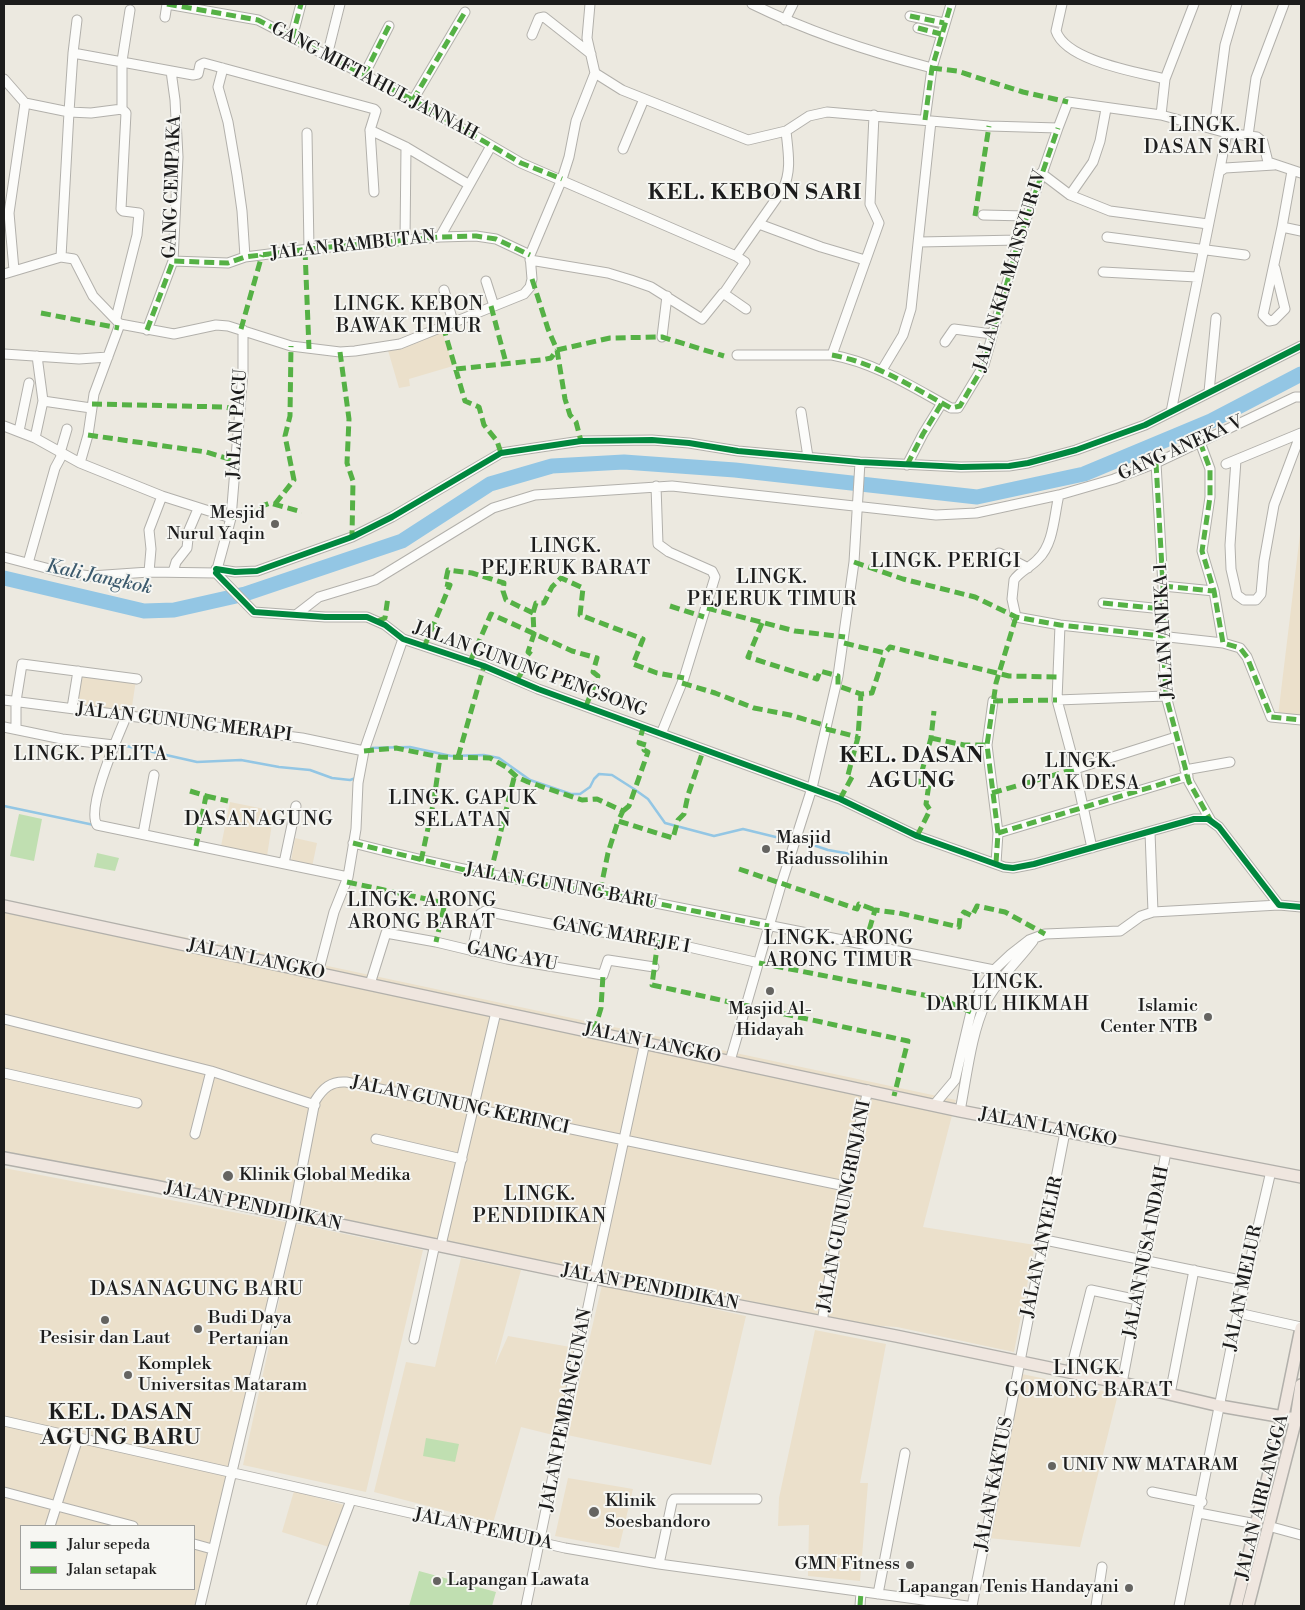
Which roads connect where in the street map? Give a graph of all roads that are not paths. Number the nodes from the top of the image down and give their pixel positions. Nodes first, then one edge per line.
1 (167, 4) edge
2 (301, 4) edge
3 (340, 4) edge
4 (590, 4) edge
5 (752, 4) edge
6 (793, 4) edge
7 (951, 4) edge
8 (1062, 4) edge
9 (1194, 4) edge
10 (1237, 4) edge
11 (1284, 4) edge
12 (130, 10) dead end
13 (465, 12) dead end
14 (910, 16) dead end
15 (165, 17) dead end
16 (77, 20) dead end
17 (785, 20) junction
18 (944, 23) junction
19 (388, 26) dead end
20 (918, 28) dead end
21 (941, 34) junction
22 (532, 35) dead end
23 (292, 38) junction
24 (73, 53) junction
25 (591, 54) junction
26 (327, 56) junction
27 (122, 61) junction
28 (223, 68) junction
29 (932, 68) junction
30 (171, 70) junction
31 (595, 73) junction
32 (364, 75) junction
33 (4, 78) edge
34 (1165, 80) junction
35 (644, 99) junction
36 (413, 100) junction
37 (25, 103) junction
38 (1106, 109) junction
39 (122, 110) junction
40 (69, 112) junction
41 (874, 115) junction
42 (1161, 115) junction
43 (928, 121) junction
44 (1058, 128) junction
45 (1214, 129) junction
46 (370, 130) junction
47 (786, 131) junction
48 (307, 133) dead end
49 (1227, 133) junction
50 (1248, 136) junction
51 (491, 146) junction
52 (406, 147) junction
53 (623, 149) dead end
54 (1274, 165) junction
55 (1219, 172) junction
56 (1297, 172) edge
57 (1041, 173) junction
58 (562, 179) junction
59 (468, 184) junction
60 (374, 192) dead end
61 (1070, 195) junction
62 (983, 216) dead end
63 (1026, 216) junction
64 (759, 224) junction
65 (1208, 224) junction
66 (1282, 227) junction
67 (1301, 231) edge
68 (440, 237) junction
69 (1107, 237) dead end
70 (405, 240) junction
71 (1018, 240) junction
72 (919, 242) junction
73 (309, 249) junction
74 (1202, 250) junction
75 (1245, 254) dead end
76 (61, 256) junction
77 (736, 256) junction
78 (244, 257) junction
79 (530, 258) junction
80 (865, 260) junction
81 (173, 261) junction
82 (1275, 268) junction
83 (14, 270) junction
84 (1103, 272) dead end
85 (4, 274) edge
86 (1198, 277) junction
87 (486, 281) dead end
88 (444, 290) dead end
89 (724, 293) junction
90 (667, 296) junction
91 (494, 306) junction
92 (746, 309) dead end
93 (1216, 318) dead end
94 (118, 322) junction
95 (453, 322) junction
96 (148, 330) junction
97 (243, 330) junction
98 (992, 334) junction
99 (662, 337) dead end
100 (945, 342) dead end
101 (1301, 346) edge
102 (4, 354) edge
103 (737, 355) dead end
104 (832, 355) junction
105 (37, 356) junction
106 (108, 356) junction
107 (882, 370) junction
108 (29, 383) dead end
109 (1209, 392) junction
110 (1301, 397) edge
111 (43, 401) junction
112 (942, 403) junction
113 (91, 408) junction
114 (801, 412) dead end
115 (1171, 412) junction
116 (4, 426) edge
117 (67, 429) dead end
118 (19, 431) junction
119 (1301, 433) edge
120 (35, 438) junction
121 (1200, 442) junction
122 (61, 454) junction
123 (808, 457) junction
124 (1236, 460) junction
125 (860, 462) junction
126 (80, 463) junction
127 (1156, 463) junction
128 (1226, 464) dead end
129 (907, 465) junction
130 (656, 486) junction
131 (1059, 495) junction
132 (162, 496) junction
133 (857, 504) junction
134 (198, 509) junction
135 (231, 518) junction
136 (999, 554) dead end
137 (4, 557) edge
138 (28, 564) junction
139 (1028, 568) junction
140 (149, 572) junction
141 (173, 572) junction
142 (217, 573) junction
143 (1163, 586) junction
144 (1214, 591) junction
145 (1103, 603) dead end
146 (1163, 609) junction
147 (297, 614) junction
148 (1060, 625) junction
149 (1162, 636) junction
150 (403, 639) junction
151 (1223, 643) junction
152 (78, 670) junction
153 (137, 679) dead end
154 (1166, 696) junction
155 (4, 700) edge
156 (1057, 700) junction
157 (16, 701) junction
158 (993, 701) dead end
159 (72, 708) junction
160 (126, 717) junction
161 (1301, 720) edge
162 (4, 727) edge
163 (16, 729) junction
164 (660, 734) junction
165 (1176, 737) junction
166 (113, 747) junction
167 (364, 750) junction
168 (1230, 762) dead end
169 (1075, 769) junction
170 (1187, 773) junction
171 (154, 775) dead end
172 (812, 788) junction
173 (296, 806) dead end
174 (1084, 807) junction
175 (1211, 821) junction
176 (1150, 832) junction
177 (143, 834) junction
178 (998, 834) junction
179 (354, 843) junction
180 (1092, 848) junction
181 (284, 863) junction
182 (996, 863) junction
183 (348, 877) junction
184 (1279, 905) junction
185 (4, 906) edge
186 (1301, 907) edge
187 (1153, 912) junction
188 (769, 926) junction
189 (1037, 937) junction
190 (472, 950) junction
191 (759, 963) junction
192 (654, 967) dead end
193 (994, 970) junction
194 (318, 973) junction
195 (370, 984) junction
196 (496, 1012) junction
197 (4, 1019) edge
198 (645, 1042) junction
199 (730, 1061) junction
200 (211, 1071) junction
201 (4, 1073) edge
202 (868, 1090) junction
203 (137, 1103) dead end
204 (314, 1105) junction
205 (934, 1105) junction
206 (474, 1108) junction
207 (960, 1110) junction
208 (1065, 1132) junction
209 (195, 1134) dead end
210 (376, 1139) dead end
211 (624, 1140) junction
212 (1166, 1152) junction
213 (4, 1158) edge
214 (462, 1159) junction
215 (1271, 1171) junction
216 (1301, 1177) edge
217 (845, 1186) junction
218 (293, 1215) junction
219 (1045, 1240) junction
220 (438, 1245) junction
221 (1146, 1260) junction
222 (1194, 1270) junction
223 (594, 1278) junction
224 (1245, 1281) junction
225 (1138, 1300) junction
226 (1238, 1312) junction
227 (822, 1322) junction
228 (1301, 1328) edge
229 (414, 1339) dead end
230 (1019, 1362) junction
231 (1070, 1373) junction
232 (1122, 1383) junction
233 (1301, 1385) edge
234 (1170, 1394) junction
235 (1220, 1406) junction
236 (1283, 1416) junction
237 (1299, 1419) edge
238 (4, 1421) edge
239 (78, 1438) junction
240 (905, 1453) dead end
241 (232, 1472) junction
242 (4, 1492) edge
243 (1152, 1492) dead end
244 (757, 1499) dead end
245 (350, 1500) junction
246 (1202, 1502) junction
247 (57, 1505) junction
248 (1199, 1513) junction
249 (1256, 1524) junction
250 (50, 1525) edge
251 (128, 1525) edge
252 (1268, 1526) junction
253 (1301, 1535) edge
254 (541, 1542) junction
255 (195, 1544) edge
256 (212, 1549) junction
257 (659, 1564) junction
258 (1102, 1568) dead end
259 (861, 1592) junction
260 (878, 1594) junction
261 (200, 1606) edge
262 (311, 1606) edge
263 (526, 1606) edge
264 (860, 1606) edge
265 (967, 1606) edge
266 (972, 1606) edge
267 (1096, 1606) edge
268 (1180, 1606) edge
269 (1236, 1606) edge
270 (1248, 1606) edge

1 - 15 street
1 - 23 street, GANG MIFTAHUL JANNAH
2 - 23 street
3 - 26 street
4 - 25 street
5 - 17 street
6 - 17 street
7 - 18 street
8 - 34 street
9 - 34 street
10 - 45 street
11 - 50 street
12 - 27 street
13 - 36 street
14 - 18 street
16 - 24 street
17 - 29 street
18 - 21 street
19 - 32 street
20 - 21 street
21 - 29 street
22 - 25 street
23 - 26 street, GANG MIFTAHUL JANNAH
24 - 27 street
24 - 40 street
25 - 31 street
26 - 32 street, GANG MIFTAHUL JANNAH
27 - 30 street
27 - 39 street
28 - 30 street
28 - 46 street
28 - 78 street
29 - 43 street
30 - 81 street, GANG CEMPAKA
31 - 35 street
31 - 58 street
32 - 36 street, GANG MIFTAHUL JANNAH
33 - 37 street
34 - 42 street
35 - 47 street
35 - 53 street
36 - 51 street, GANG MIFTAHUL JANNAH
37 - 40 street
37 - 83 street
38 - 42 street
38 - 44 street, JALAN KH. MANSYUR IV
38 - 61 street
39 - 40 street
39 - 94 street
40 - 76 street
41 - 43 street
41 - 47 street
41 - 80 street
42 - 45 street
43 - 44 street
43 - 72 street
44 - 57 street, JALAN KH. MANSYUR IV
45 - 49 street
46 - 52 street
46 - 60 street
47 - 64 street
48 - 73 street
49 - 50 street
49 - 55 street
50 - 54 street
51 - 58 street, GANG MIFTAHUL JANNAH
51 - 59 street
52 - 59 street
52 - 70 street
54 - 55 street
54 - 56 street
55 - 65 street
56 - 66 street
57 - 61 street
57 - 63 street, JALAN KH. MANSYUR IV
58 - 77 street, GANG MIFTAHUL JANNAH
58 - 79 street
59 - 68 street
61 - 65 street
62 - 63 street
63 - 71 street, JALAN KH. MANSYUR IV
64 - 77 street
64 - 80 street
65 - 74 street
66 - 67 street
66 - 82 street
68 - 70 street, JALAN RAMBUTAN
68 - 79 street, JALAN RAMBUTAN
69 - 74 street
70 - 73 street, JALAN RAMBUTAN
71 - 72 street
71 - 98 street, JALAN KH. MANSYUR IV
72 - 107 street
73 - 78 street, JALAN RAMBUTAN
74 - 75 street
74 - 86 street
76 - 83 street
76 - 94 street
77 - 89 street
78 - 81 street, JALAN RAMBUTAN
79 - 90 street, JALAN RAMBUTAN
79 - 91 street
80 - 104 street
81 - 96 street, GANG CEMPAKA
82 - 82 street
83 - 85 street
84 - 86 street
86 - 115 street
87 - 91 street
88 - 95 street
89 - 90 street, JALAN RAMBUTAN
89 - 92 street
90 - 99 street
91 - 95 street
93 - 109 street
94 - 96 street
94 - 106 street
95 - 97 street
96 - 97 street
97 - 135 street, JALAN PACU
98 - 100 street
98 - 112 street, JALAN KH. MANSYUR IV
101 - 109 street
102 - 105 street
103 - 104 street
104 - 107 street
105 - 106 street
105 - 111 street
106 - 113 street
107 - 112 street
108 - 118 street
109 - 115 street
110 - 121 street, GANG ANEKA V
111 - 113 street
111 - 120 street
112 - 129 street
113 - 126 street
114 - 123 street
115 - 129 street
116 - 118 street
117 - 122 street
118 - 120 street
119 - 124 street
119 - 124 street
120 - 122 street
121 - 127 street, GANG ANEKA V
121 - 144 street
122 - 126 street
122 - 138 street
123 - 125 street
123 - 142 street
124 - 128 street
125 - 129 street
125 - 133 street
126 - 132 street
127 - 131 street, GANG ANEKA V
127 - 143 street, JALAN ANEKA 1
130 - 133 street, GANG ANEKA V
130 - 147 street, GANG ANEKA V
130 - 164 street
131 - 133 street, GANG ANEKA V
131 - 139 street
132 - 134 street
132 - 140 street
133 - 172 street
134 - 135 street
134 - 141 street
135 - 142 street, JALAN PACU
136 - 139 street
137 - 138 street
138 - 140 street
139 - 148 street
140 - 141 street
141 - 142 street
142 - 147 street, JALAN GUNUNG PENGSONG
143 - 144 street
143 - 146 street, JALAN ANEKA 1
144 - 151 street
145 - 146 street
146 - 149 street, JALAN ANEKA 1
147 - 150 street, JALAN GUNUNG PENGSONG
148 - 149 street
148 - 156 street
149 - 151 street
149 - 154 street, JALAN ANEKA 1
150 - 164 street, JALAN GUNUNG PENGSONG
150 - 167 street
151 - 161 street
152 - 153 street
152 - 157 street
152 - 159 street
154 - 156 street
154 - 165 street, JALAN ANEKA 1
155 - 157 street, JALAN GUNUNG MERAPI
156 - 169 street
157 - 159 street, JALAN GUNUNG MERAPI
157 - 163 street
158 - 178 street
159 - 160 street, JALAN GUNUNG MERAPI
160 - 166 street
160 - 167 street, JALAN GUNUNG MERAPI
162 - 163 street
163 - 166 street
164 - 172 street, JALAN GUNUNG PENGSONG
165 - 169 street
165 - 170 street, JALAN ANEKA 1
166 - 177 street
167 - 179 street
168 - 170 street
169 - 174 street
170 - 174 street
170 - 175 street, JALAN ANEKA 1
171 - 177 street
172 - 182 street, JALAN GUNUNG PENGSONG
172 - 188 street
173 - 181 street
174 - 178 street
174 - 180 street
175 - 176 street, JALAN GUNUNG PENGSONG
175 - 184 street, JALAN ANEKA 1
176 - 180 street, JALAN GUNUNG PENGSONG
176 - 187 street
177 - 181 street
178 - 182 street
179 - 183 street
179 - 188 street, JALAN GUNUNG BARU
180 - 182 street, JALAN GUNUNG PENGSONG
181 - 183 street
183 - 194 street
184 - 186 street
184 - 187 street
185 - 194 main road, JALAN LANGKO
187 - 189 street
188 - 191 street
188 - 193 street, JALAN GUNUNG BARU
189 - 193 street
189 - 207 street
190 - 191 street, GANG MAREJE I
190 - 192 street, GANG AYU
190 - 195 street, GANG AYU
191 - 199 street
193 - 205 street
194 - 195 main road, JALAN LANGKO
195 - 196 main road, JALAN LANGKO
196 - 198 main road, JALAN LANGKO
196 - 206 street
197 - 200 street
198 - 199 main road, JALAN LANGKO
198 - 211 street, JALAN PEMBANGUNAN
199 - 202 main road, JALAN LANGKO
200 - 204 street
200 - 209 street
201 - 203 street
202 - 205 main road, JALAN LANGKO
202 - 217 street, JALAN GUNUNGRINJANI
204 - 206 street, JALAN GUNUNG KERINCI
204 - 218 street
205 - 207 main road, JALAN LANGKO
206 - 211 street, JALAN GUNUNG KERINCI
206 - 214 street
207 - 208 main road, JALAN LANGKO
208 - 212 main road, JALAN LANGKO
208 - 219 street, JALAN ANYELIR
210 - 214 street
211 - 217 street, JALAN GUNUNG KERINCI
211 - 223 street, JALAN PEMBANGUNAN
212 - 215 main road, JALAN LANGKO
212 - 221 street, JALAN NUSA INDAH
213 - 218 main road, JALAN PENDIDIKAN
214 - 220 street
215 - 216 main road, JALAN LANGKO
215 - 224 street, JALAN MELUR
217 - 227 street, JALAN GUNUNGRINJANI
218 - 220 main road, JALAN PENDIDIKAN
218 - 241 street
219 - 221 street
219 - 230 street, JALAN ANYELIR
220 - 223 main road, JALAN PENDIDIKAN
220 - 229 street
221 - 222 street
221 - 225 street, JALAN NUSA INDAH
222 - 224 street
222 - 234 street
223 - 227 main road, JALAN PENDIDIKAN
223 - 254 street, JALAN PEMBANGUNAN
224 - 226 street, JALAN MELUR
225 - 231 street
225 - 232 street, JALAN NUSA INDAH
226 - 228 street
226 - 235 street, JALAN MELUR
227 - 230 main road, JALAN PENDIDIKAN
228 - 236 main road, JALAN AIRLANGGA
230 - 231 main road, JALAN PENDIDIKAN
230 - 266 street, JALAN KAKTUS
231 - 232 main road, JALAN PENDIDIKAN
232 - 234 main road, JALAN PENDIDIKAN
233 - 237 main road, JALAN AIRLANGGA
234 - 235 main road, JALAN PENDIDIKAN
235 - 236 main road, JALAN PENDIDIKAN
235 - 246 street, JALAN MELUR
236 - 237 main road, JALAN PENDIDIKAN
236 - 249 main road, JALAN AIRLANGGA
237 - 252 main road, JALAN AIRLANGGA
238 - 239 street, JALAN PEMUDA
239 - 241 street, JALAN PEMUDA
239 - 247 street
240 - 260 street
241 - 245 street, JALAN PEMUDA
241 - 256 street
242 - 247 street
243 - 246 street
244 - 257 street
245 - 254 street, JALAN PEMUDA
245 - 262 street
246 - 248 street, JALAN MELUR
247 - 250 street
247 - 251 street
248 - 249 street
248 - 268 street, JALAN MELUR
249 - 269 main road, JALAN AIRLANGGA
252 - 253 street
252 - 270 main road, JALAN AIRLANGGA
254 - 257 street, JALAN PEMUDA
254 - 263 street, JALAN PEMBANGUNAN
255 - 256 street
256 - 261 street
257 - 259 street, JALAN PEMUDA
258 - 267 street
259 - 260 street, JALAN PEMUDA
259 - 264 street
260 - 265 street, JALAN PEMUDA

